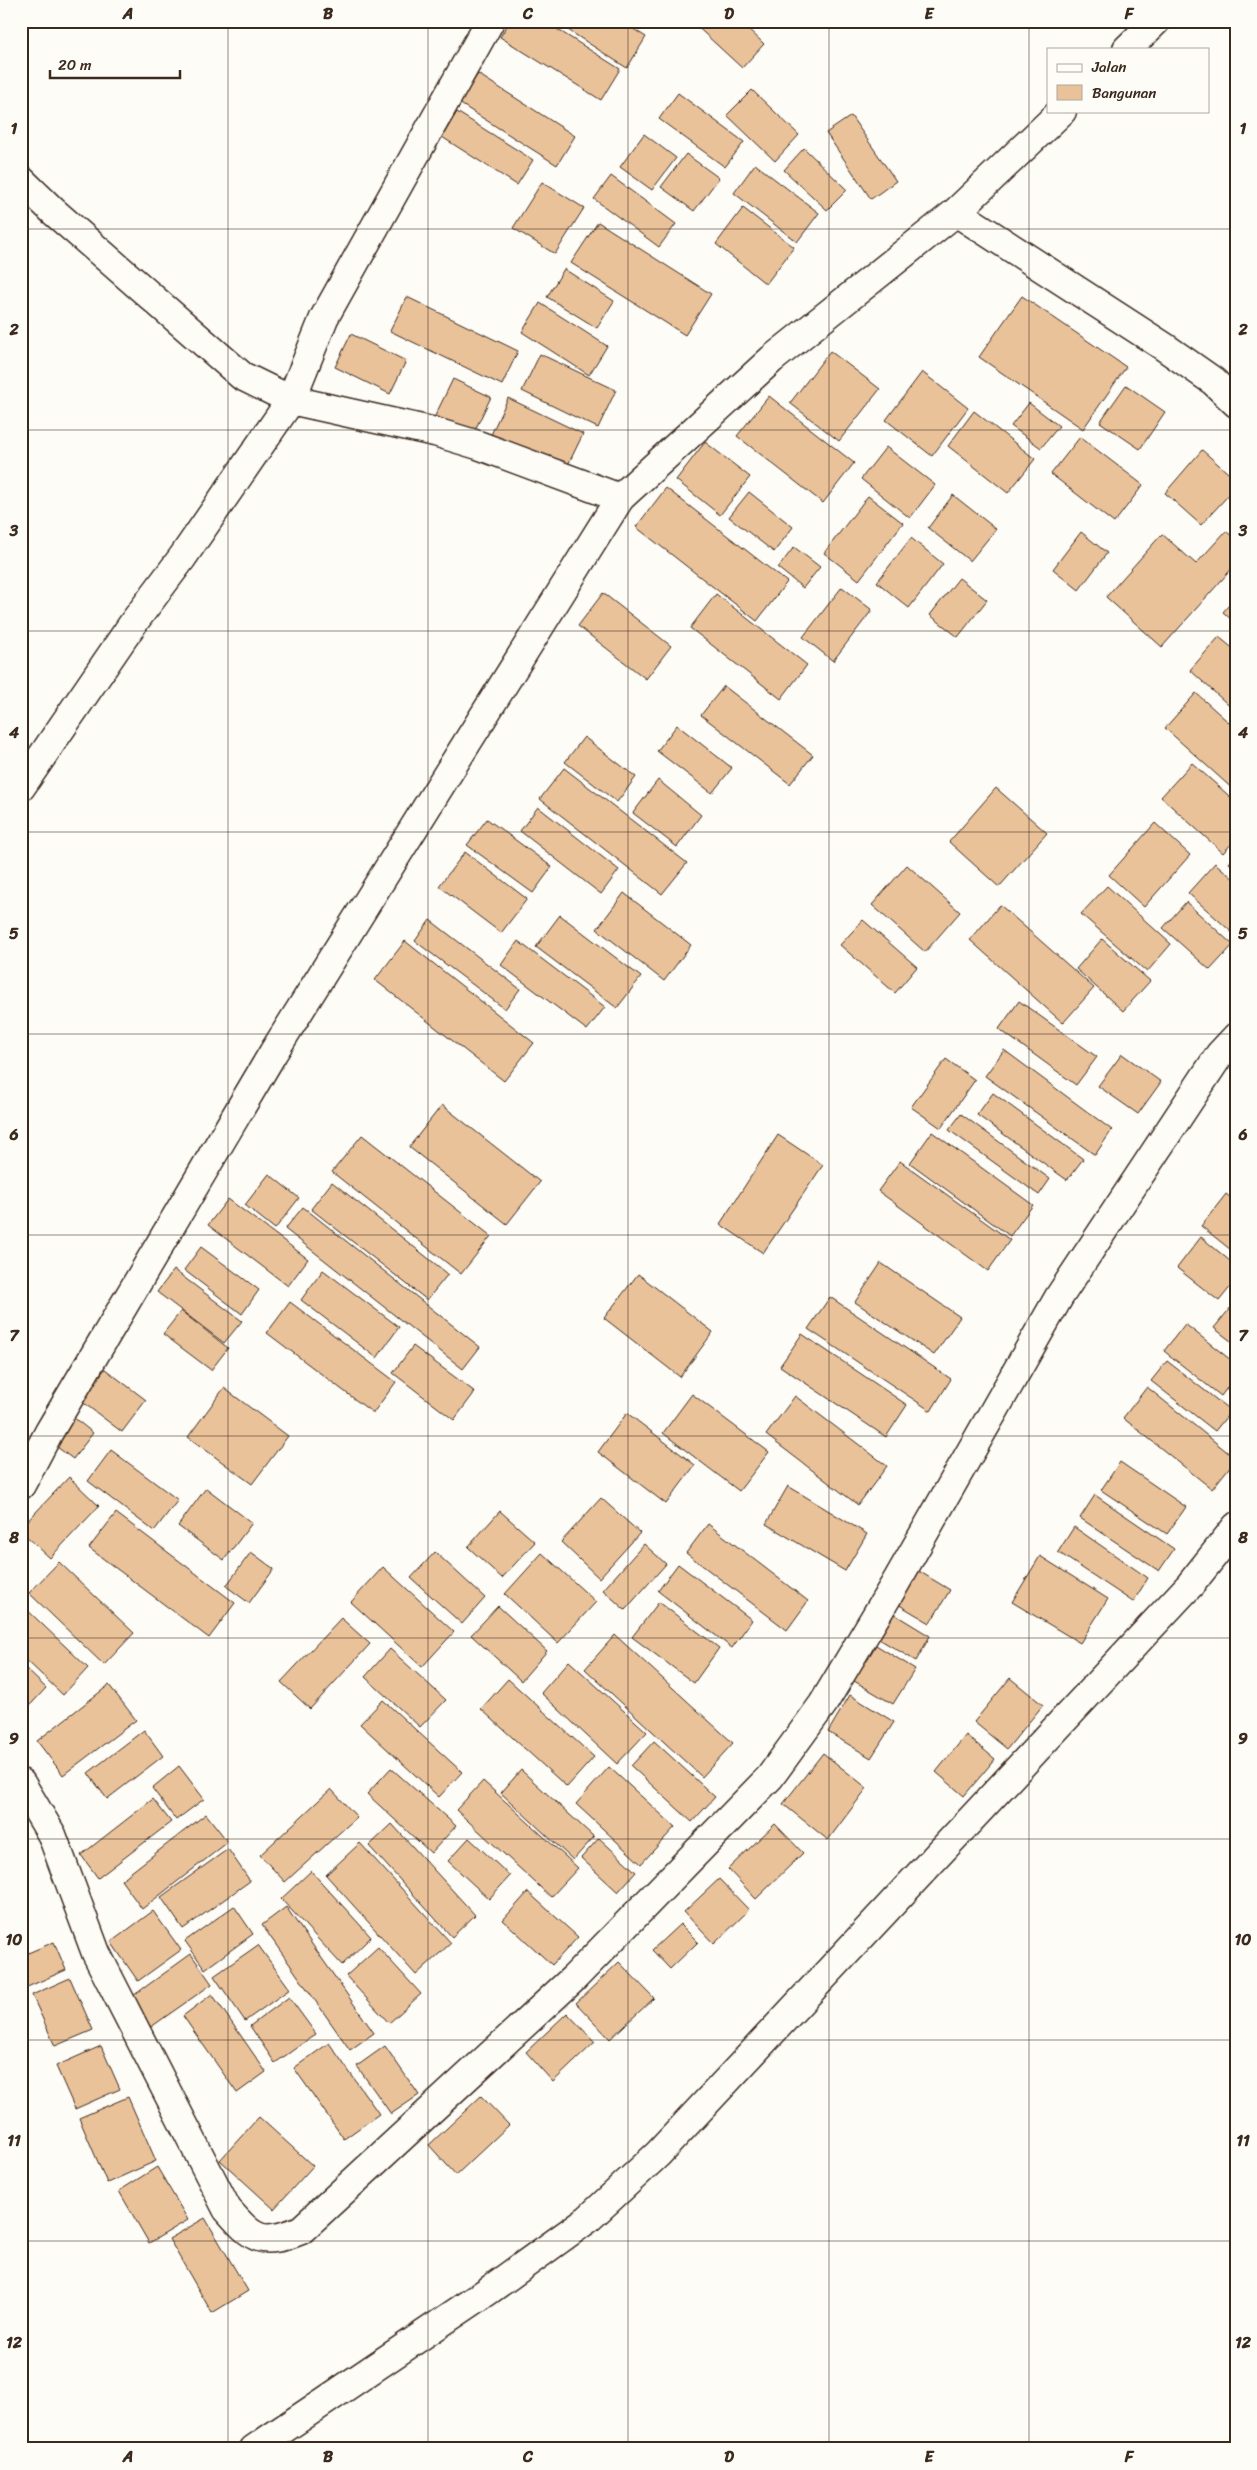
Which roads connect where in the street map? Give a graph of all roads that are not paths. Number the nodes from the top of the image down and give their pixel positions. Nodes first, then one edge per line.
1 (490, 21) edge
2 (1156, 21) edge
3 (1128, 48) edge
4 (1061, 112) edge
5 (21, 180) edge
6 (956, 212) junction
7 (291, 400) junction
8 (1236, 403) edge
9 (620, 498) junction
10 (21, 787) edge
11 (1236, 1037) edge
12 (21, 1485) edge
13 (1236, 1527) edge
14 (21, 1782) edge
15 (254, 2449) edge

1 - 7 street
2 - 3 street
4 - 6 street
5 - 7 street
6 - 8 street
6 - 9 street
7 - 9 street
7 - 10 street
9 - 12 street
11 - 14 street
13 - 15 street

